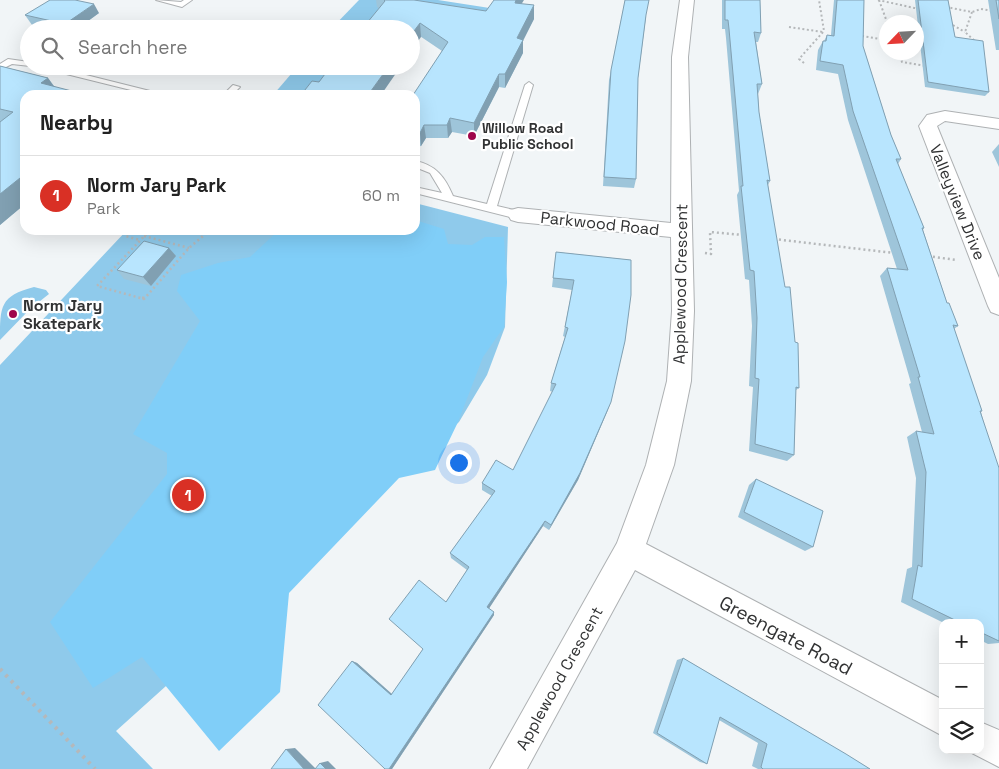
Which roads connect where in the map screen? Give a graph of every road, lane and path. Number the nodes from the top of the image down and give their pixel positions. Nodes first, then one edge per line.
1 (160, 0) edge
2 (188, 0) edge
3 (687, 0) edge
4 (819, 0) edge
5 (878, 0) edge
6 (922, 5) edge
7 (942, 7) edge
8 (916, 8) junction
9 (923, 12) edge
10 (972, 12) junction
11 (999, 12) edge
12 (884, 15) edge
13 (944, 21) edge
14 (789, 27) dead end
15 (823, 32) junction
16 (965, 32) junction
17 (862, 36) edge
18 (879, 39) edge
19 (978, 44) edge
20 (901, 60) edge
21 (20, 62) edge
22 (804, 63) dead end
23 (930, 67) edge
24 (0, 68) edge
25 (76, 75) edge
26 (529, 85) dead end
27 (236, 86) dead end
28 (141, 90) edge
29 (232, 90) edge
30 (999, 124) edge
31 (420, 165) edge
32 (420, 191) edge
33 (449, 198) junction
34 (491, 209) junction
35 (518, 215) joint
36 (682, 231) junction
37 (126, 235) edge
38 (204, 235) edge
39 (144, 236) joint
40 (749, 236) edge
41 (769, 238) edge
42 (140, 240) junction
43 (189, 248) junction
44 (897, 253) edge
45 (711, 254) dead end
46 (927, 256) edge
47 (982, 263) junction
48 (999, 306) edge
49 (629, 551) junction
50 (0, 669) edge
51 (939, 717) edge
52 (984, 741) edge
53 (999, 749) edge
54 (95, 769) edge
55 (508, 769) edge

1 - 2 lane
3 - 36 street, Applewood Crescent
4 - 15 path
5 - 8 path
5 - 12 path
6 - 8 path
7 - 10 path
8 - 9 path
10 - 11 path
10 - 16 path
13 - 16 path
14 - 15 path
15 - 22 path
16 - 19 path
17 - 18 path
20 - 23 path
21 - 24 lane
25 - 28 lane
26 - 34 lane
27 - 29 lane
30 - 47 street, Valleyview Drive
31 - 33 lane
32 - 33 lane
33 - 34 lane
34 - 35 lane
35 - 36 street, Parkwood Road
36 - 49 street, Applewood Crescent
37 - 42 path
38 - 43 path
39 - 42 path
39 - 43 path
40 - 45 path
41 - 44 path
42 - 43 path
46 - 47 path
47 - 48 street, Valleyview Drive
49 - 51 street, Greengate Road
49 - 55 street, Applewood Crescent
50 - 54 path
52 - 53 street

